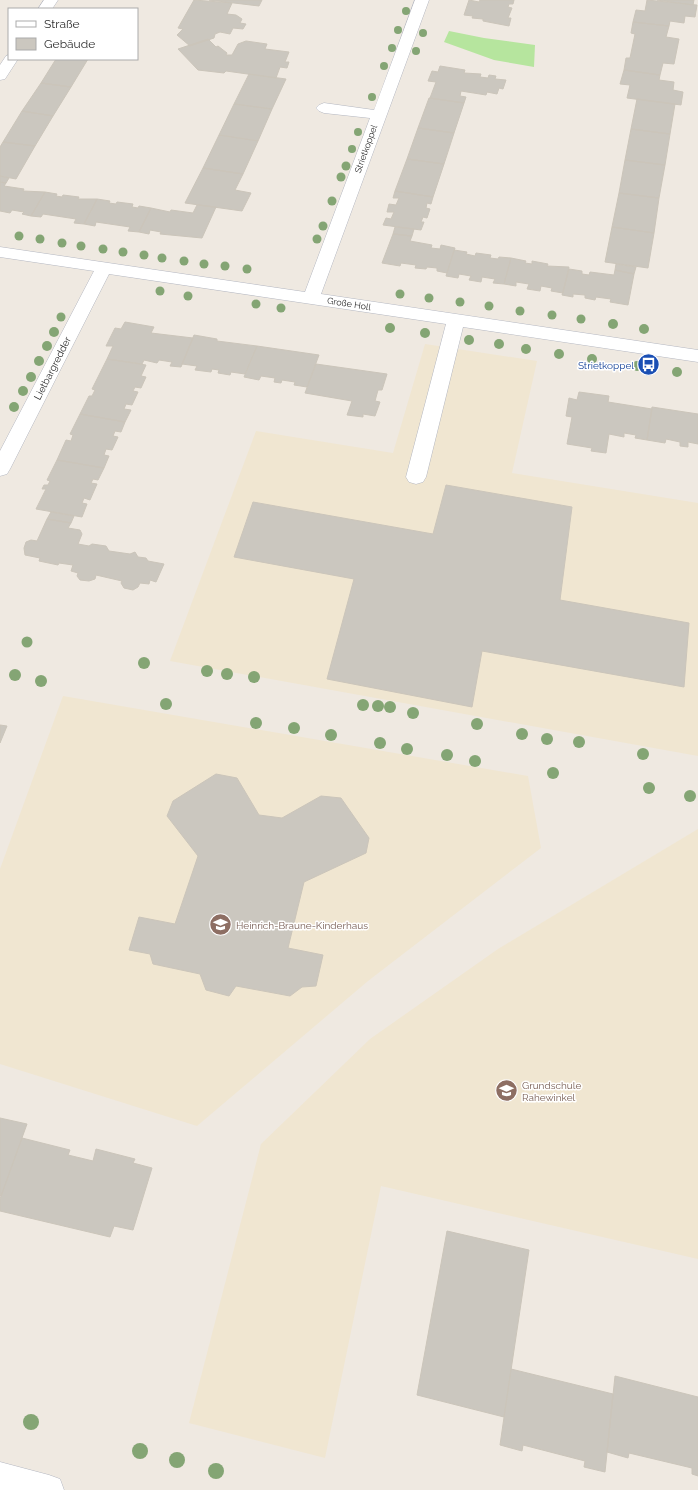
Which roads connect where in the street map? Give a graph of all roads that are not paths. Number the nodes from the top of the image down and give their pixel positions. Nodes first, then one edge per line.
1 (422, 0) edge
2 (10, 60) edge
3 (0, 76) edge
4 (324, 108) dead end
5 (379, 115) junction
6 (0, 252) edge
7 (104, 268) junction
8 (311, 298) junction
9 (456, 320) junction
10 (698, 356) edge
11 (0, 469) edge
12 (416, 477) dead end
13 (0, 1476) edge
14 (49, 1490) edge

1 - 5 street, Strietkoppel
2 - 3 street
4 - 5 street
5 - 8 street, Strietkoppel
6 - 7 street, Große Holl
7 - 8 street, Große Holl
7 - 11 street, Lietbargredder
8 - 9 street, Große Holl
9 - 10 street, Große Holl
9 - 12 street
13 - 14 street

